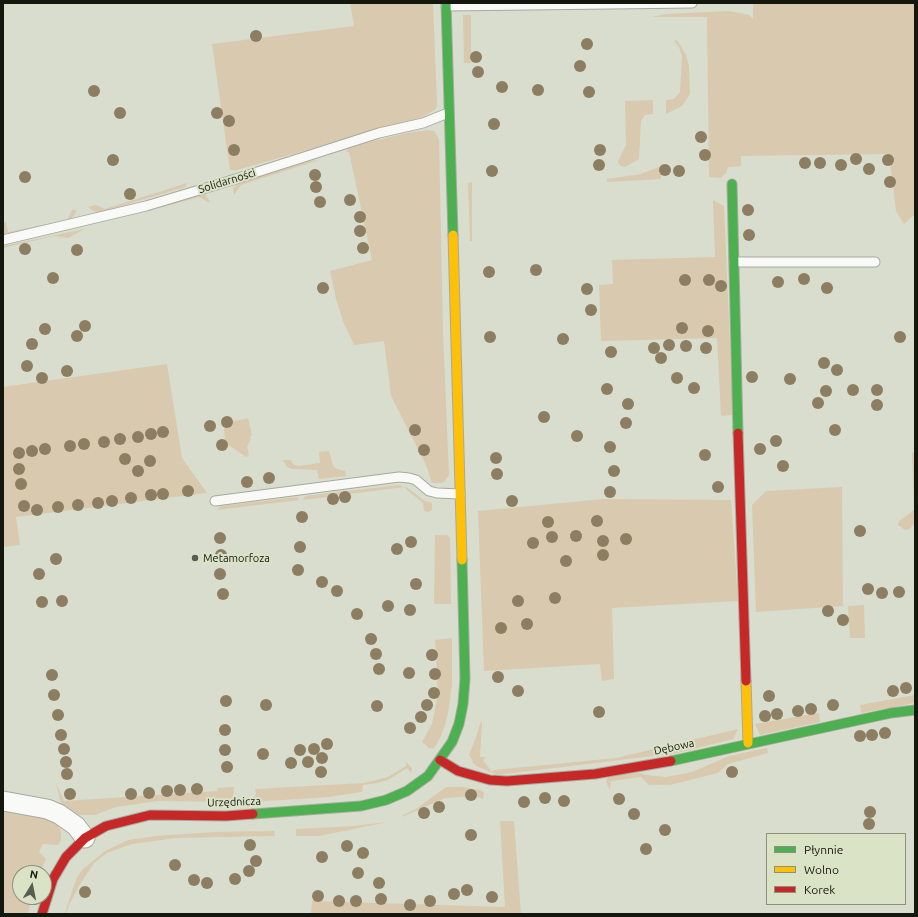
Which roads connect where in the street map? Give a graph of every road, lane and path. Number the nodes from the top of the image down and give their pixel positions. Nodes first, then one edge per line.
1 (692, 3) edge
2 (446, 5) edge
3 (448, 113) junction
4 (732, 184) dead end
5 (3, 240) edge
6 (734, 262) junction
7 (875, 262) dead end
8 (460, 494) junction
9 (214, 500) dead end
10 (915, 710) edge
11 (748, 743) junction
12 (440, 760) junction
13 (3, 802) edge
14 (85, 838) junction
15 (42, 914) edge

1 - 2 lane
2 - 3 street, Urzędnicza
3 - 5 lane, Solidarności
3 - 8 street, Urzędnicza
4 - 6 street
6 - 7 lane
6 - 11 street
8 - 9 lane
8 - 12 street, Urzędnicza
10 - 11 street, Dębowa
11 - 12 street, Dębowa
12 - 14 street, Urzędnicza
13 - 14 street
14 - 15 street, Urzędnicza

